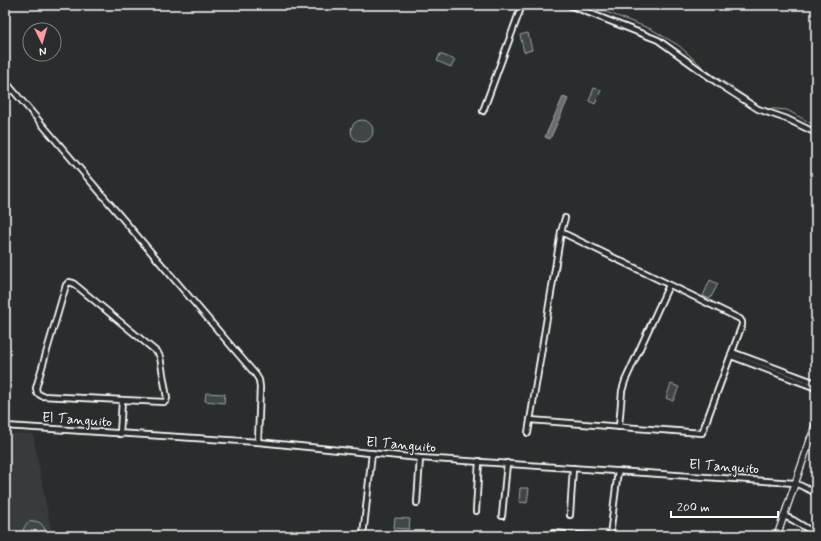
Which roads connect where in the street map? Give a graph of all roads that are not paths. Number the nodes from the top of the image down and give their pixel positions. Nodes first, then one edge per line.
1 (522, 5) edge
2 (569, 5) edge
3 (5, 81) edge
4 (483, 111) dead end
5 (816, 134) edge
6 (565, 218) dead end
7 (561, 232) junction
8 (669, 285) junction
9 (731, 354) junction
10 (816, 383) edge
11 (816, 388) edge
12 (122, 400) junction
13 (530, 420) junction
14 (816, 423) edge
15 (5, 426) edge
16 (619, 427) junction
17 (528, 432) dead end
18 (120, 434) junction
19 (813, 441) edge
20 (258, 442) junction
21 (372, 453) junction
22 (420, 458) junction
23 (479, 462) junction
24 (507, 463) junction
25 (573, 468) junction
26 (618, 471) junction
27 (795, 483) junction
28 (816, 493) edge
29 (417, 503) dead end
30 (476, 511) dead end
31 (570, 515) dead end
32 (502, 516) dead end
33 (784, 516) junction
34 (553, 533) dead end
35 (816, 534) edge
36 (363, 536) edge
37 (591, 536) edge
38 (610, 536) edge
39 (777, 536) edge

1 - 4 street
2 - 5 street
3 - 20 street
6 - 7 street
7 - 8 street
7 - 13 street
8 - 9 street
8 - 16 street
9 - 10 street
9 - 11 street
9 - 16 street
12 - 12 street
12 - 18 street
13 - 16 street
13 - 17 street
14 - 19 main road
15 - 18 street, El Tanguito
18 - 20 street, El Tanguito
19 - 27 main road
20 - 21 street, El Tanguito
21 - 22 street, El Tanguito
21 - 36 street
22 - 23 street, El Tanguito
22 - 29 street
23 - 24 street, El Tanguito
23 - 30 street
24 - 25 street, El Tanguito
24 - 32 street
25 - 26 street, El Tanguito
25 - 31 street
26 - 27 street, El Tanguito
26 - 38 street
27 - 28 street
27 - 33 main road
33 - 35 street
33 - 39 main road
34 - 37 street

